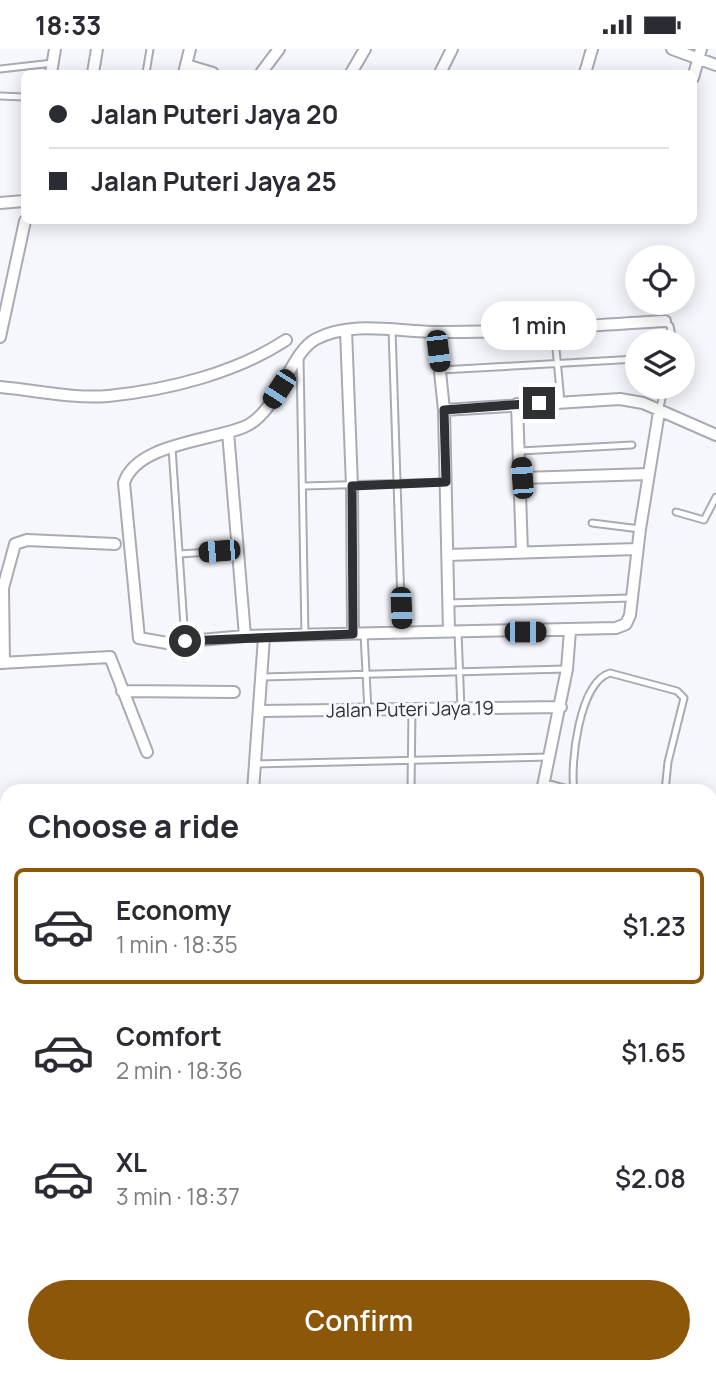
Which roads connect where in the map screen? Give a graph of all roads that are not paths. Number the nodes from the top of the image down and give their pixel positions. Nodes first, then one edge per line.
1 (55, 49) edge
2 (97, 49) edge
3 (150, 49) edge
4 (190, 49) edge
5 (279, 49) edge
6 (365, 49) edge
7 (453, 49) edge
8 (592, 49) edge
9 (672, 49) edge
10 (700, 54) edge
11 (716, 65) edge
12 (52, 68) edge
13 (0, 69) edge
14 (185, 69) edge
15 (94, 70) edge
16 (146, 70) edge
17 (263, 70) edge
18 (353, 70) edge
19 (442, 70) edge
20 (586, 70) edge
21 (0, 96) edge
22 (21, 97) edge
23 (21, 201) edge
24 (0, 204) edge
25 (24, 224) edge
26 (665, 321) joint
27 (554, 327) junction
28 (391, 329) junction
29 (671, 329) edge
30 (346, 330) junction
31 (436, 333) junction
32 (0, 334) edge
33 (286, 340) dead end
34 (300, 358) junction
35 (625, 360) edge
36 (558, 364) junction
37 (441, 370) junction
38 (0, 387) edge
39 (662, 399) edge
40 (561, 402) junction
41 (517, 404) junction
42 (444, 410) junction
43 (659, 412) junction
44 (228, 432) junction
45 (716, 435) edge
46 (632, 445) dead end
47 (172, 448) junction
48 (520, 451) junction
49 (648, 474) junction
50 (522, 478) junction
51 (446, 482) junction
52 (397, 484) junction
53 (304, 486) junction
54 (352, 486) junction
55 (716, 497) edge
56 (676, 512) dead end
57 (592, 523) dead end
58 (640, 529) junction
59 (115, 544) dead end
60 (637, 549) junction
61 (238, 550) junction
62 (522, 553) junction
63 (180, 554) junction
64 (448, 555) junction
65 (631, 598) junction
66 (449, 603) junction
67 (570, 631) junction
68 (453, 632) junction
69 (402, 633) junction
70 (359, 634) junction
71 (245, 636) junction
72 (305, 636) junction
73 (264, 637) junction
74 (185, 641) junction
75 (2, 663) edge
76 (567, 669) junction
77 (458, 672) junction
78 (365, 675) junction
79 (262, 677) junction
80 (122, 691) junction
81 (234, 692) dead end
82 (561, 707) junction
83 (461, 709) junction
84 (412, 710) junction
85 (260, 711) junction
86 (368, 711) junction
87 (147, 752) dead end
88 (550, 757) junction
89 (409, 761) junction
90 (254, 764) junction
91 (253, 784) edge
92 (411, 784) edge
93 (544, 784) edge
94 (573, 784) edge
95 (666, 784) edge

1 - 12 street
2 - 15 street
3 - 16 lane
4 - 14 street
5 - 17 street
6 - 18 street
7 - 19 street
8 - 20 street
9 - 10 street
10 - 11 street
12 - 13 lane
21 - 22 lane
23 - 24 street
25 - 32 street
26 - 27 street
26 - 29 lane
27 - 31 street
27 - 36 lane
28 - 30 street
28 - 31 street
28 - 52 lane
30 - 34 street
30 - 54 street
31 - 37 street
33 - 38 street
34 - 44 street
34 - 53 lane
35 - 36 lane
36 - 37 lane
36 - 40 lane
37 - 42 street
39 - 43 lane
40 - 41 street
40 - 43 street
41 - 42 street
41 - 48 street
42 - 51 street
43 - 45 street
43 - 49 street
44 - 47 street
44 - 61 street
46 - 48 lane
47 - 63 lane
47 - 74 street
48 - 50 street
49 - 50 street
49 - 58 street
50 - 62 street
51 - 52 lane
51 - 64 street
52 - 54 lane
52 - 69 lane
53 - 54 lane
53 - 72 lane
54 - 70 street
55 - 56 lane
57 - 58 lane
58 - 60 street
59 - 75 street
60 - 62 street
60 - 65 street
61 - 63 lane
61 - 71 street
62 - 64 street
63 - 74 lane
64 - 66 street
65 - 66 lane
65 - 67 street
66 - 68 street
67 - 68 street
67 - 76 street
68 - 69 street
68 - 77 lane
69 - 70 street
70 - 72 street
70 - 78 lane
71 - 73 street
71 - 74 street
72 - 73 street
73 - 79 street
75 - 80 street
76 - 77 lane
76 - 82 street
77 - 78 lane
77 - 83 lane
78 - 79 lane
78 - 86 lane
79 - 85 street
80 - 81 street
80 - 87 street
82 - 83 street, Jalan Puteri Jaya 19
82 - 88 street
83 - 84 street, Jalan Puteri Jaya 19
84 - 86 street, Jalan Puteri Jaya 19
84 - 89 lane
85 - 86 street, Jalan Puteri Jaya 19
85 - 90 street
88 - 89 lane
88 - 93 street
89 - 90 lane
89 - 92 lane
90 - 91 street
94 - 95 lane

